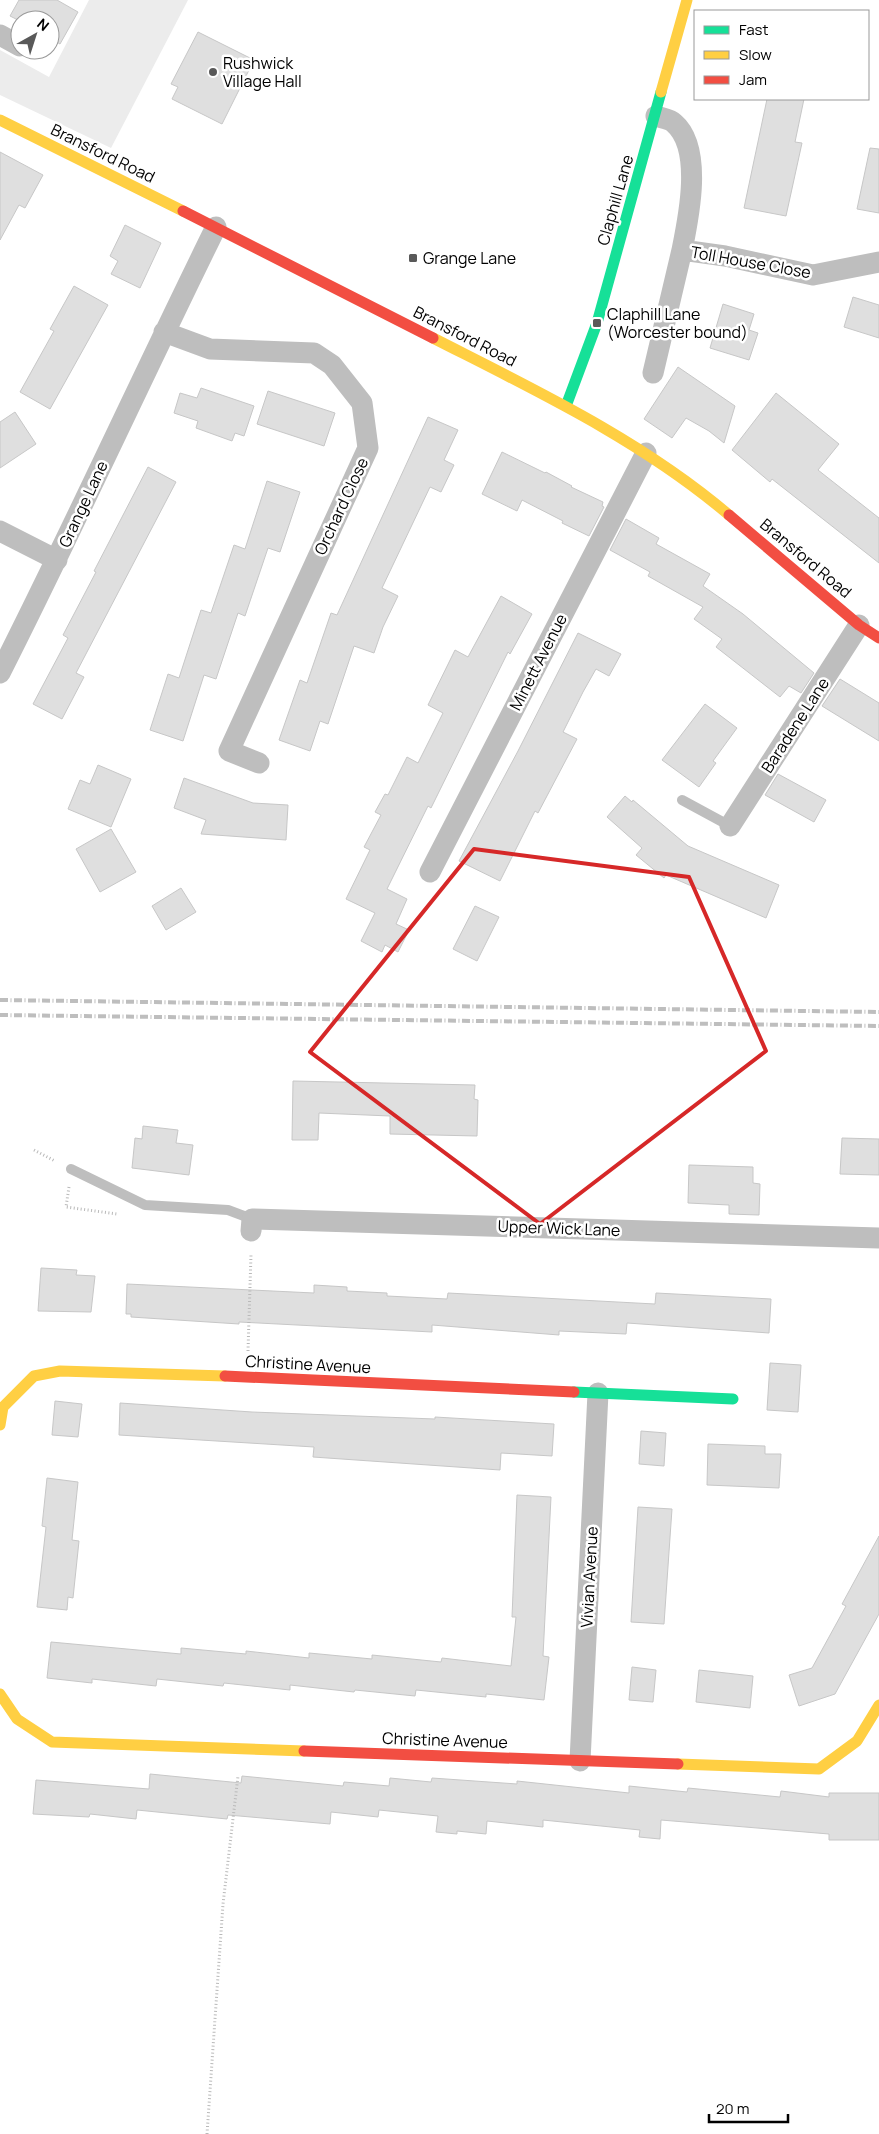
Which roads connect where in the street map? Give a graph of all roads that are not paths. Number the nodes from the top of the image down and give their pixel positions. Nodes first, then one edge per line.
1 (687, 0) edge
2 (656, 116) junction
3 (0, 120) edge
4 (216, 227) junction
5 (682, 250) junction
6 (879, 262) edge
7 (164, 332) junction
8 (653, 372) dead end
9 (566, 406) junction
10 (646, 453) junction
11 (0, 531) edge
12 (57, 560) junction
13 (859, 624) junction
14 (879, 638) edge
15 (0, 672) edge
16 (259, 763) dead end
17 (682, 800) dead end
18 (730, 826) joint
19 (430, 872) dead end
20 (71, 1169) dead end
21 (252, 1225) joint
22 (879, 1238) edge
23 (598, 1393) junction
24 (732, 1399) dead end
25 (0, 1424) edge
26 (0, 1694) edge
27 (879, 1705) edge
28 (580, 1761) junction

1 - 2 street, Claphill Lane
2 - 5 street, Toll House Close
2 - 9 street, Claphill Lane
3 - 4 street, Bransford Road
4 - 7 street, Grange Lane
4 - 9 street, Bransford Road
5 - 6 street, Toll House Close
5 - 8 street, Toll House Close
7 - 12 street, Grange Lane
7 - 16 street, Orchard Close
9 - 10 street, Bransford Road
10 - 13 street, Bransford Road
10 - 19 street, Minett Avenue
11 - 12 street
12 - 15 street, Grange Lane
13 - 14 street, Bransford Road
13 - 18 street, Baradene Lane
17 - 18 lane
20 - 21 lane
21 - 22 street, Upper Wick Lane
23 - 24 street, Christine Avenue
23 - 25 street, Christine Avenue
23 - 28 street, Vivian Avenue
26 - 28 street, Christine Avenue
27 - 28 street, Christine Avenue

